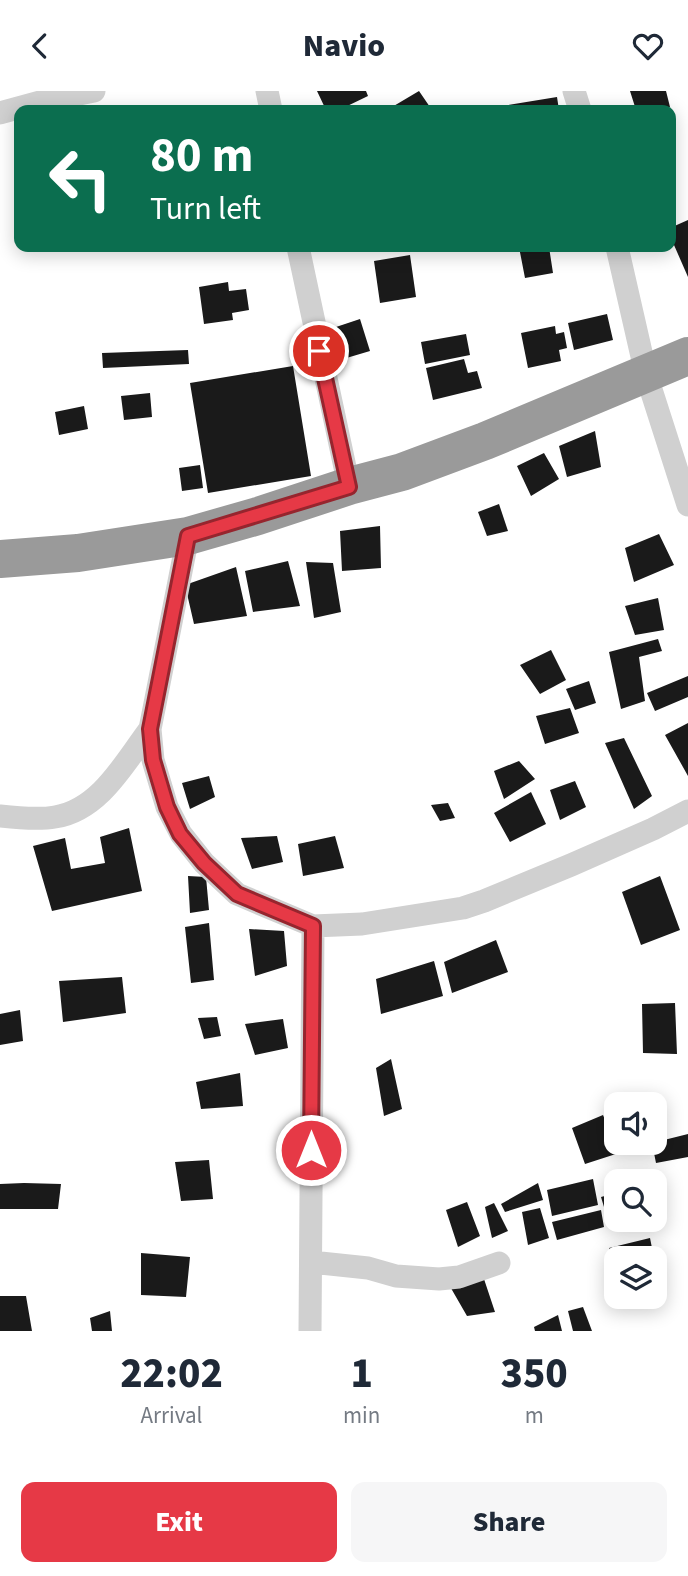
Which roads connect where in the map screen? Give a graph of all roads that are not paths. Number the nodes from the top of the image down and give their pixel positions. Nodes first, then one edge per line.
1 (94, 91) edge
2 (29, 105) edge
3 (299, 252) edge
4 (618, 252) edge
5 (688, 356) edge
6 (646, 374) junction
7 (349, 487) junction
8 (688, 505) edge
9 (188, 536) junction
10 (0, 559) edge
11 (150, 729) junction
12 (688, 811) edge
13 (0, 816) edge
14 (313, 926) junction
15 (311, 1262) junction
16 (499, 1263) dead end
17 (310, 1331) edge

1 - 2 street
3 - 7 street
4 - 6 street
5 - 6 highway
6 - 7 highway
6 - 8 street
7 - 9 highway
9 - 10 highway
9 - 11 street
11 - 13 street
11 - 14 street
12 - 14 street
14 - 15 street
15 - 16 street
15 - 17 street

